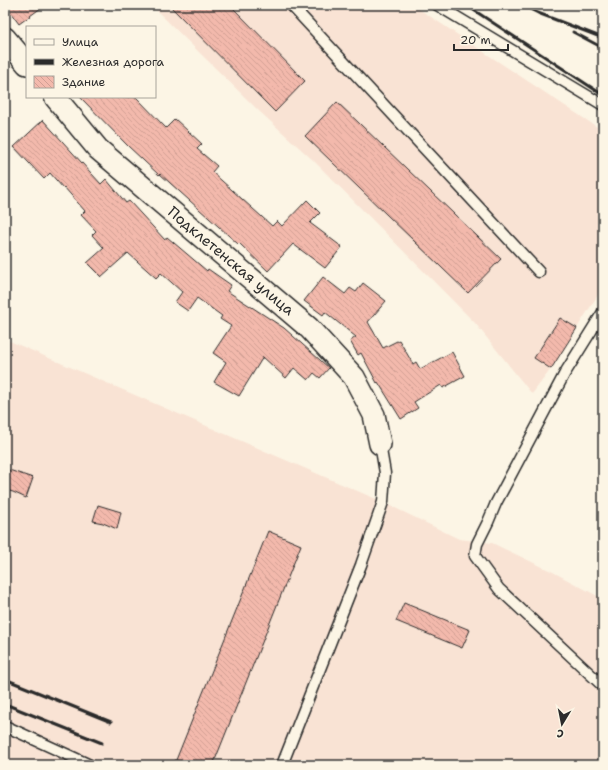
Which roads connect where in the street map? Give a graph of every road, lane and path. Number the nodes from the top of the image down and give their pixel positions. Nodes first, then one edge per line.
1 (291, 5) edge
2 (437, 5) edge
3 (5, 38) edge
4 (26, 63) edge
5 (55, 98) edge
6 (603, 105) edge
7 (539, 272) dead end
8 (603, 312) edge
9 (380, 444) joint
10 (603, 686) edge
11 (5, 726) edge
12 (90, 765) edge
13 (282, 765) edge

1 - 7 lane
2 - 6 lane
3 - 4 street
5 - 9 street, Подклетенская улица
8 - 10 lane
9 - 13 lane
11 - 12 lane

